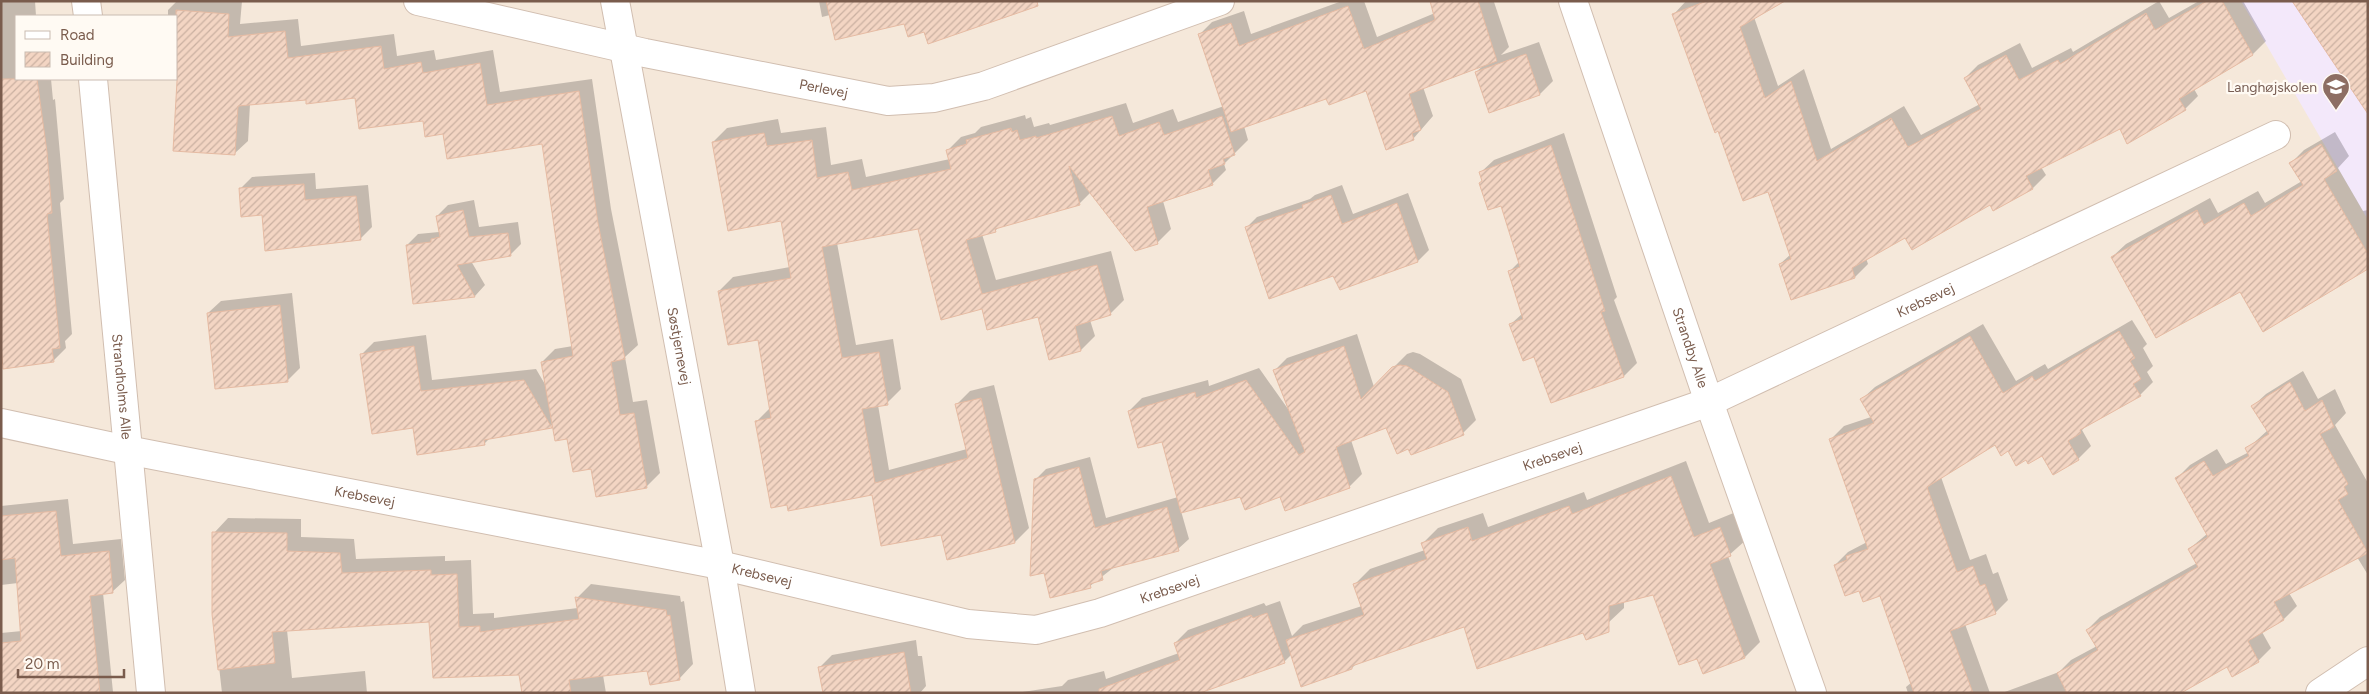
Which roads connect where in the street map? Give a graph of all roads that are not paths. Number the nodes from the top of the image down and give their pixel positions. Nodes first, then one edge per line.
1 (86, 1) edge
2 (418, 1) edge
3 (615, 1) edge
4 (1220, 1) edge
5 (1573, 1) edge
6 (88, 15) edge
7 (623, 48) junction
8 (93, 80) edge
9 (2276, 135) dead end
10 (1709, 402) junction
11 (1, 423) edge
12 (127, 450) junction
13 (720, 565) junction
14 (2368, 661) edge
15 (151, 693) edge
16 (741, 693) edge
17 (1812, 693) edge
18 (2320, 693) edge

1 - 6 street
2 - 7 street, Perlevej
3 - 7 street, Søstjernevej
4 - 7 street, Perlevej
5 - 10 street, Strandby Alle
7 - 13 street, Søstjernevej
8 - 12 street, Strandholms Alle
9 - 10 street, Krebsevej
10 - 13 street, Krebsevej
10 - 17 street, Strandby Alle
11 - 12 street, Krebsevej
12 - 13 street, Krebsevej
12 - 15 street, Strandholms Alle
13 - 16 street, Søstjernevej
14 - 18 street

